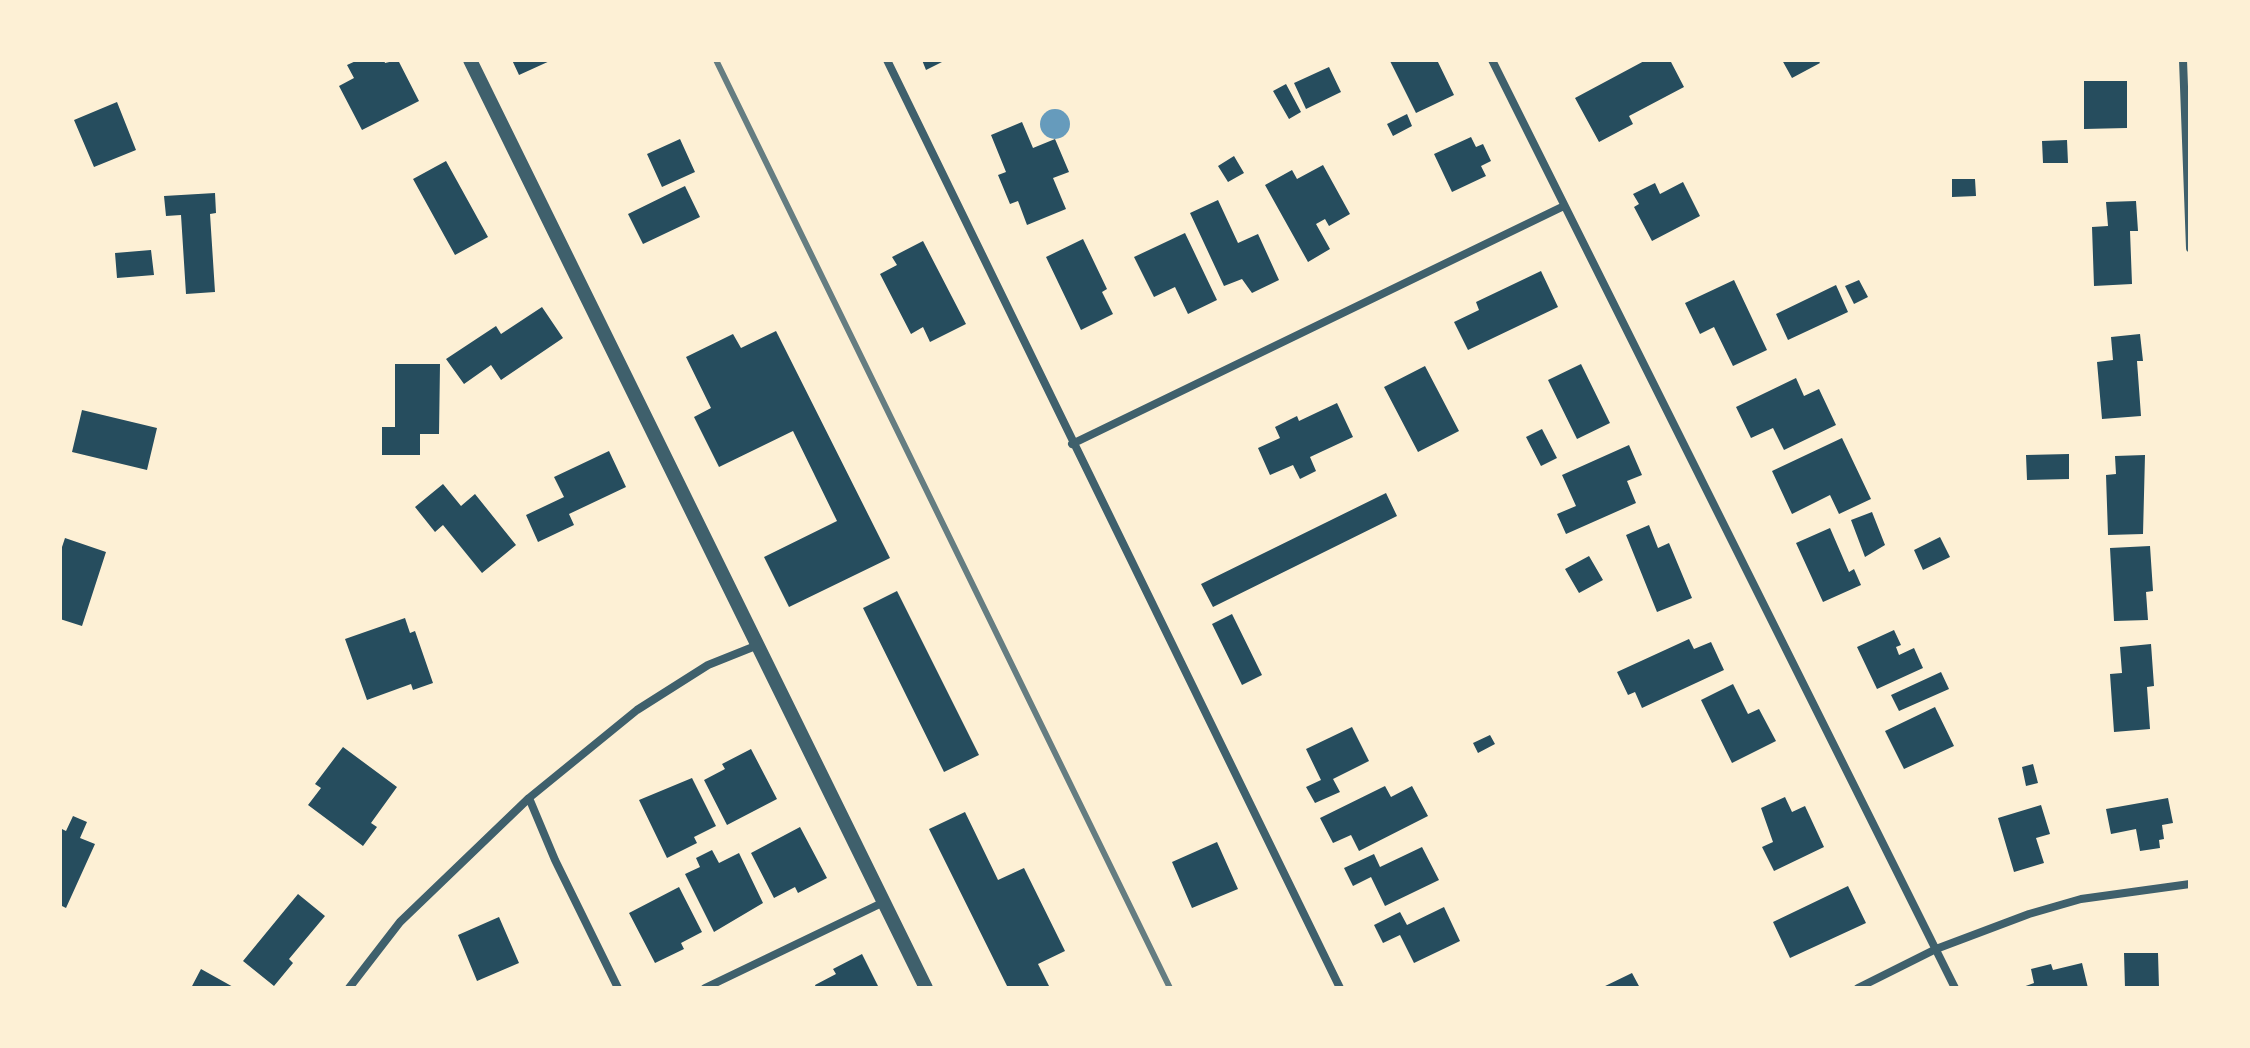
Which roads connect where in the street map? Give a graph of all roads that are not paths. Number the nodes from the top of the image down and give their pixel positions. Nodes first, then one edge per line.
1 (470, 60) edge
2 (887, 60) edge
3 (1492, 60) edge
4 (2183, 60) edge
5 (1564, 206) junction
6 (2190, 248) edge
7 (1072, 444) junction
8 (758, 645) junction
9 (529, 798) junction
10 (2190, 884) edge
11 (884, 902) junction
12 (1936, 949) junction
13 (349, 988) edge
14 (618, 988) edge
15 (705, 988) edge
16 (926, 988) edge
17 (1340, 988) edge
18 (1858, 988) edge
19 (1955, 988) edge

1 - 8 street
2 - 7 street
3 - 5 street
4 - 6 street
5 - 7 street
5 - 12 street
7 - 17 street
8 - 9 street
8 - 11 street
9 - 13 street
9 - 14 street
10 - 12 street
11 - 15 street
11 - 16 street
12 - 18 street
12 - 19 street

